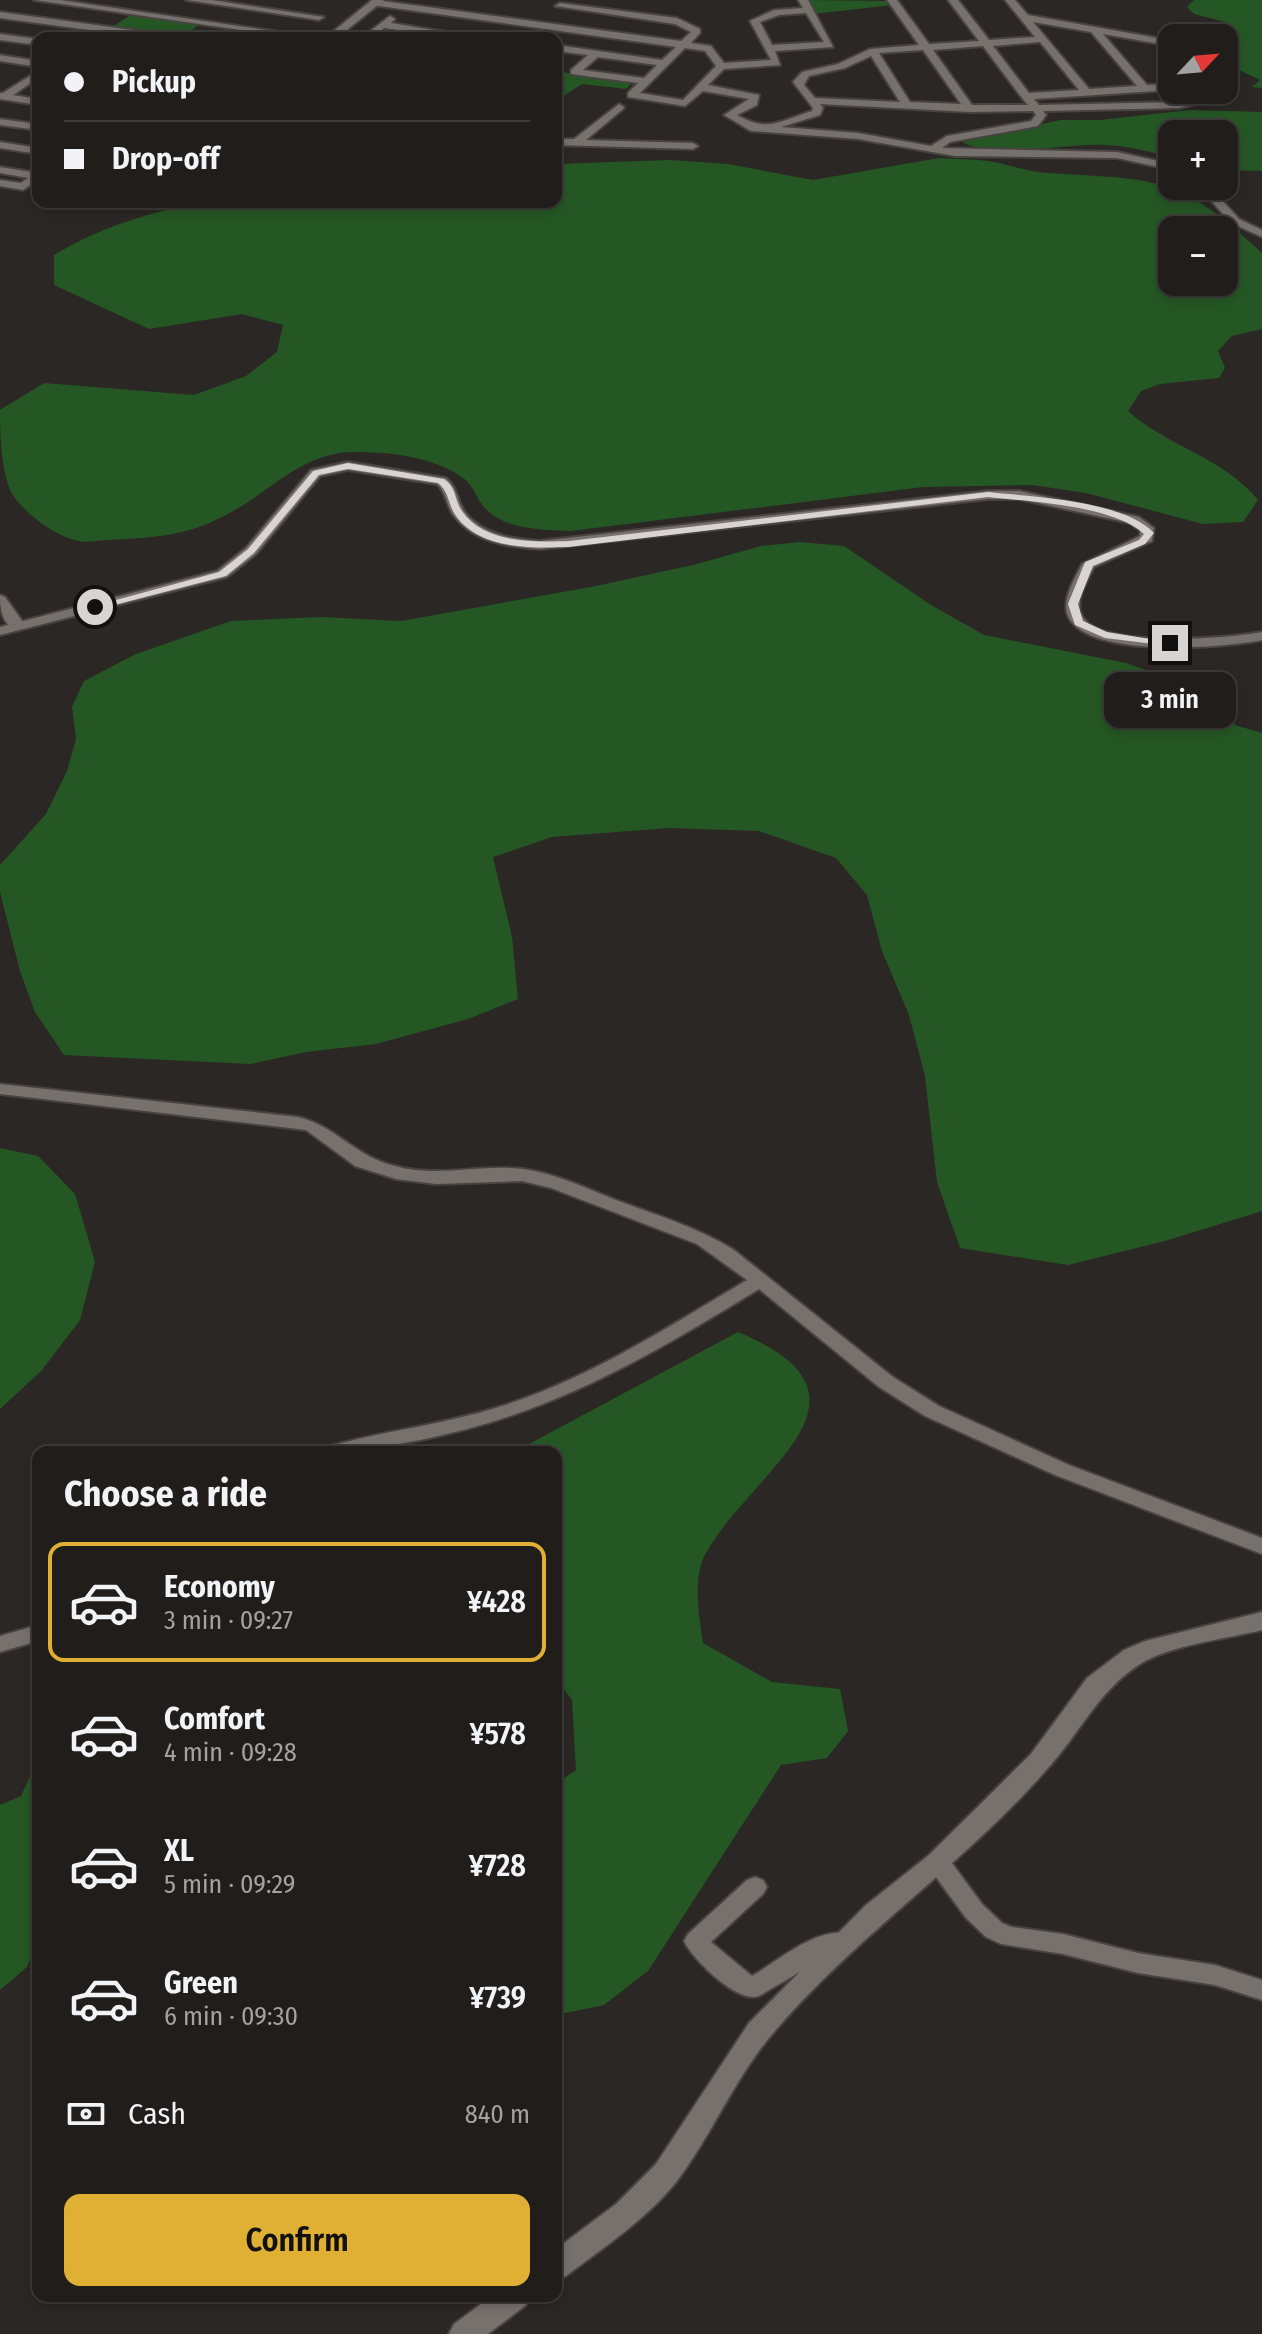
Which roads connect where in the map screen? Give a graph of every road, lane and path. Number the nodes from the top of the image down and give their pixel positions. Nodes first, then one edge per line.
1 (39, 0) edge
2 (150, 0) edge
3 (191, 0) edge
4 (355, 0) edge
5 (433, 0) edge
6 (618, 0) edge
7 (879, 0) edge
8 (891, 0) edge
9 (953, 0) edge
10 (1010, 0) edge
11 (377, 1) edge
12 (564, 3) edge
13 (806, 5) edge
14 (651, 6) dead end
15 (405, 7) junction
16 (604, 12) junction
17 (131, 13) junction
18 (0, 15) edge
19 (549, 15) junction
20 (633, 16) junction
21 (1027, 18) junction
22 (383, 25) junction
23 (538, 25) junction
24 (106, 29) junction
25 (1095, 31) junction
26 (102, 32) edge
27 (127, 32) edge
28 (265, 32) edge
29 (298, 32) edge
30 (338, 32) edge
31 (374, 32) edge
32 (434, 32) edge
33 (530, 32) edge
34 (0, 37) edge
35 (1044, 39) junction
36 (32, 41) edge
37 (1158, 41) edge
38 (686, 44) junction
39 (985, 44) junction
40 (925, 47) junction
41 (770, 48) junction
42 (562, 49) edge
43 (873, 51) junction
44 (595, 54) junction
45 (0, 58) edge
46 (32, 63) edge
47 (665, 63) junction
48 (721, 66) junction
49 (828, 70) junction
50 (32, 78) edge
51 (646, 81) junction
52 (835, 81) dead end
53 (0, 83) edge
54 (21, 86) junction
55 (32, 87) edge
56 (700, 87) junction
57 (1158, 88) edge
58 (1145, 89) junction
59 (843, 92) dead end
60 (1086, 92) junction
61 (2, 96) edge
62 (1026, 96) junction
63 (32, 101) edge
64 (813, 101) junction
65 (850, 102) junction
66 (1183, 104) edge
67 (907, 105) junction
68 (619, 107) dead end
69 (1034, 108) junction
70 (970, 109) junction
71 (0, 122) edge
72 (32, 126) edge
73 (765, 129) junction
74 (562, 142) edge
75 (577, 142) junction
76 (0, 145) edge
77 (693, 146) dead end
78 (933, 149) junction
79 (32, 150) edge
80 (1158, 164) edge
81 (0, 170) edge
82 (32, 175) edge
83 (32, 180) edge
84 (0, 183) edge
85 (1216, 200) edge
86 (1262, 234) edge
87 (0, 600) edge
88 (17, 625) junction
89 (0, 631) edge
90 (1262, 636) edge
91 (0, 1089) edge
92 (760, 1280) junction
93 (364, 1446) edge
94 (1262, 1546) edge
95 (1262, 1621) edge
96 (32, 1635) edge
97 (0, 1644) edge
98 (938, 1862) junction
99 (755, 1887) dead end
100 (847, 1942) junction
101 (1262, 1990) edge
102 (562, 2261) edge
103 (507, 2302) edge
104 (464, 2334) edge

1 - 17 street
2 - 17 street
3 - 29 street
4 - 11 street
5 - 19 street
6 - 16 street
7 - 8 street
8 - 40 street
9 - 39 street
10 - 21 street
11 - 15 street
11 - 30 street
12 - 16 street
12 - 19 street
13 - 41 street
13 - 41 street
14 - 20 street
15 - 22 street
15 - 23 street
16 - 20 street
17 - 24 street
17 - 28 street
18 - 24 street
19 - 23 street
20 - 38 street
21 - 25 street
21 - 35 street
22 - 31 street
22 - 32 street
23 - 33 street
23 - 38 street
24 - 26 street
24 - 27 street
25 - 37 street
25 - 58 street
34 - 36 street
35 - 39 street
35 - 60 street
38 - 47 street
38 - 48 street
39 - 40 street
39 - 62 street
40 - 43 street
40 - 70 street
41 - 48 street
42 - 44 street
43 - 49 street
43 - 67 street
44 - 47 street
44 - 51 street
45 - 46 street
47 - 51 street
48 - 56 street
49 - 52 street
49 - 64 street
50 - 54 street
51 - 56 street
53 - 54 street
54 - 55 street
54 - 61 street
56 - 73 street
57 - 58 street
58 - 60 street
59 - 65 street
60 - 62 street
61 - 63 street
62 - 69 street
64 - 65 street
64 - 73 street
65 - 67 street
66 - 69 street
67 - 70 street
68 - 75 street
69 - 70 street
69 - 78 street
71 - 72 street
73 - 78 street
74 - 75 street
75 - 77 street
76 - 79 street
78 - 80 street
81 - 82 street
83 - 84 street
85 - 86 street
87 - 88 street
88 - 89 street
88 - 90 street
91 - 92 street
92 - 93 street
92 - 94 street
95 - 98 street
96 - 97 street
98 - 100 street
98 - 101 street
99 - 100 street
100 - 102 street
103 - 104 street

